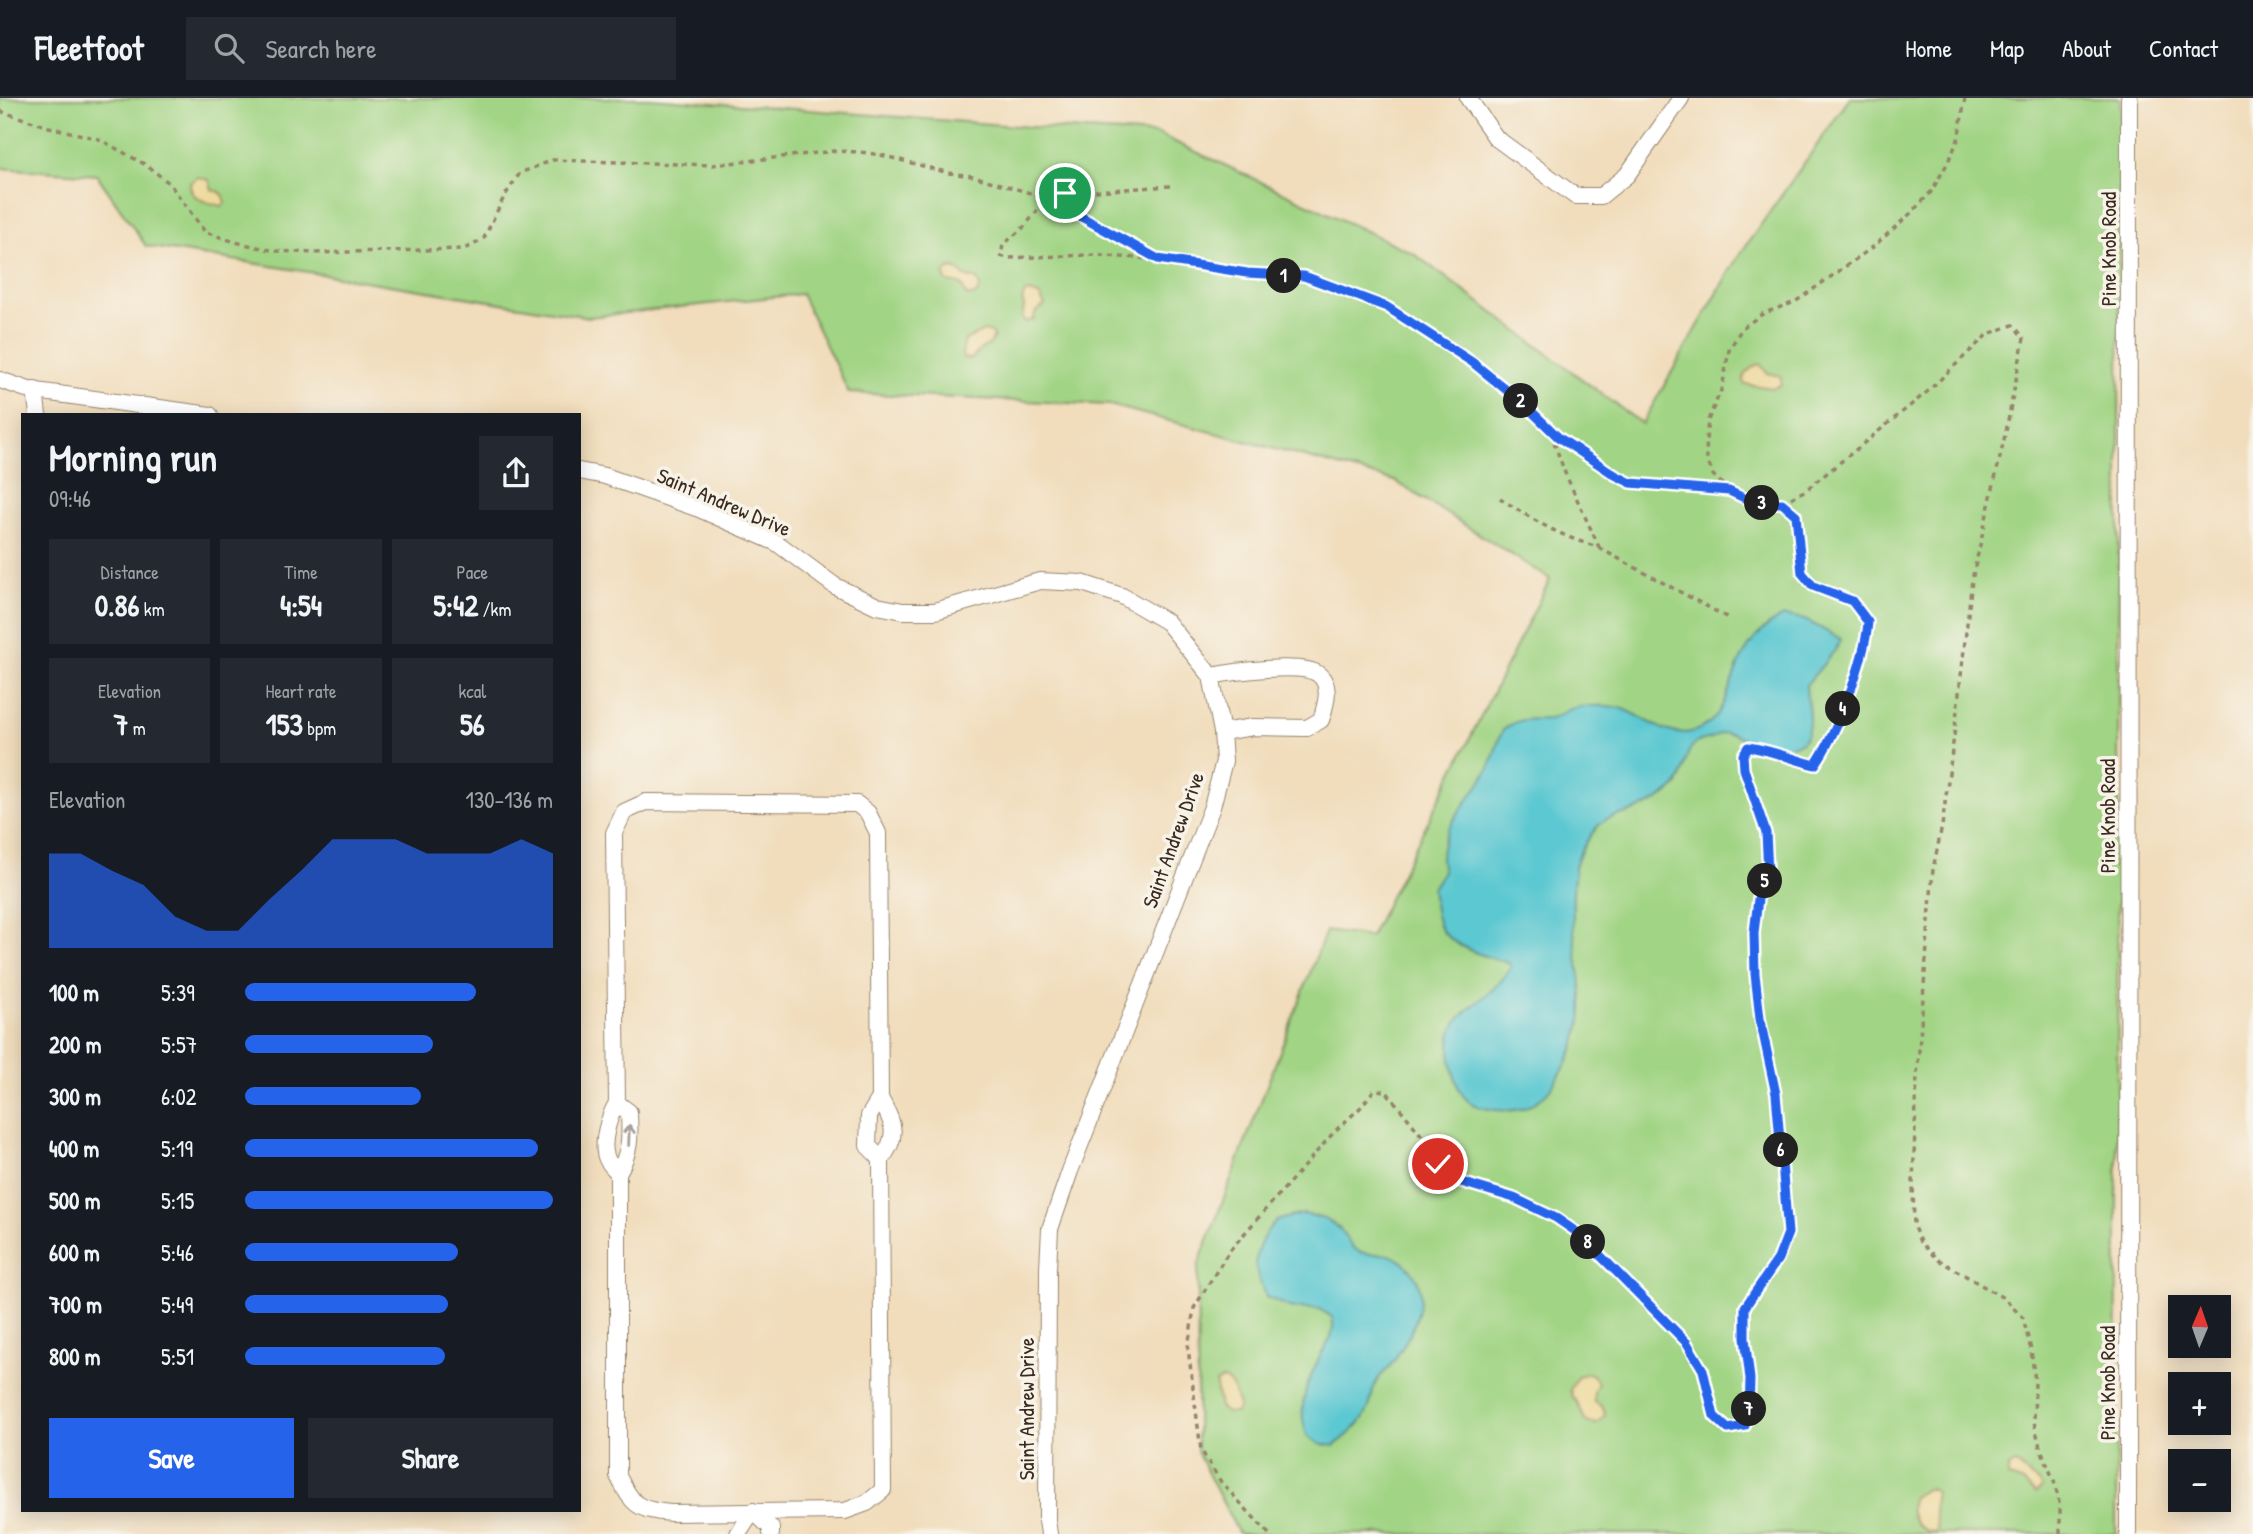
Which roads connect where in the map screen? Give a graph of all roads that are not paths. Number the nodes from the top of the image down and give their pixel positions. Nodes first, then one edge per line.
1 (1468, 98) edge
2 (1681, 98) edge
3 (2129, 98) edge
4 (0, 380) edge
5 (35, 390) junction
6 (38, 413) edge
7 (196, 413) edge
8 (581, 471) edge
9 (1210, 676) junction
10 (1222, 732) junction
11 (880, 1098) junction
12 (617, 1103) junction
13 (881, 1159) junction
14 (618, 1173) junction
15 (752, 1511) junction
16 (738, 1534) edge
17 (771, 1534) edge
18 (1049, 1534) edge
19 (2128, 1534) edge

1 - 2 street
3 - 19 street, Pine Knob Road
4 - 5 street
5 - 6 street
5 - 7 street
8 - 9 street, Saint Andrew Drive
9 - 10 street, Saint Andrew Drive
9 - 10 street
10 - 18 street, Saint Andrew Drive
11 - 12 street
11 - 13 street
11 - 13 street
12 - 14 street
14 -> 12 street
13 - 15 street
14 - 15 street
15 - 16 street
15 - 17 street

